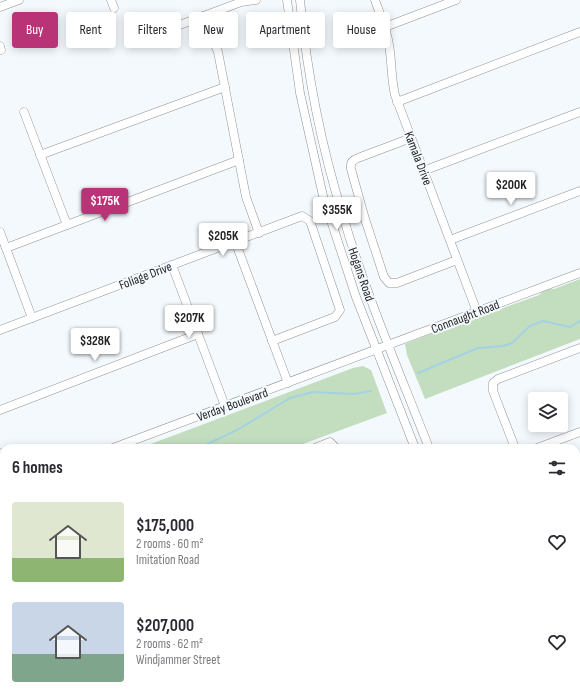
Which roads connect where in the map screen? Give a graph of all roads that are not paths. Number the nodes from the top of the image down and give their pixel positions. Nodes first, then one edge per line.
1 (19, 0) edge
2 (256, 0) edge
3 (286, 0) edge
4 (300, 0) edge
5 (375, 0) edge
6 (456, 0) edge
7 (0, 7) edge
8 (214, 12) edge
9 (379, 12) edge
10 (390, 25) edge
11 (580, 32) edge
12 (216, 48) edge
13 (390, 48) edge
14 (225, 87) junction
15 (397, 102) junction
16 (24, 112) dead end
17 (580, 112) edge
18 (411, 138) junction
19 (40, 155) junction
20 (239, 160) junction
21 (424, 171) junction
22 (580, 191) edge
23 (66, 226) junction
24 (0, 232) edge
25 (259, 232) junction
26 (450, 240) junction
27 (235, 242) junction
28 (6, 248) junction
29 (457, 260) junction
30 (172, 265) junction
31 (580, 273) edge
32 (477, 312) junction
33 (32, 318) junction
34 (0, 330) edge
35 (198, 334) junction
36 (272, 341) junction
37 (388, 344) junction
38 (580, 348) edge
39 (376, 349) junction
40 (351, 359) joint
41 (288, 383) junction
42 (225, 406) junction
43 (0, 410) edge
44 (580, 432) edge
45 (124, 444) edge
46 (413, 444) edge
47 (427, 444) edge
48 (513, 444) edge
49 (548, 444) edge

1 - 7 street
2 - 8 street
3 - 39 street, Hogans Road
4 - 37 street, Hogans Road
5 - 9 street, Kamala Drive
6 - 10 street
11 - 15 street
12 - 14 street
13 - 15 street, Kamala Drive
14 - 19 street
14 - 20 street
15 - 18 street, Kamala Drive
16 - 19 street
17 - 21 street
18 - 21 street, Kamala Drive
18 - 29 street
19 - 23 street
20 - 23 street
20 - 25 street
21 - 26 street, Kamala Drive
22 - 26 street
23 - 28 street
24 - 28 street
25 - 27 street, Foliage Drive
25 - 36 street, Foliage Drive
26 - 29 street, Kamala Drive
27 - 30 street, Foliage Drive
27 - 36 street
28 - 33 street
29 - 32 street, Kamala Drive
30 - 33 street, Foliage Drive
30 - 35 street
31 - 32 street, Connaught Road
32 - 37 street, Connaught Road
33 - 34 street, Foliage Drive
35 - 42 street
35 - 43 street
36 - 41 street
37 - 39 street, Connaught Road
37 - 47 street, Hogans Road
38 - 48 street
39 - 40 street, Connaught Road
39 - 46 street, Hogans Road
40 - 41 street, Verday Boulevard
41 - 42 street, Verday Boulevard
42 - 45 street, Verday Boulevard
44 - 49 street

